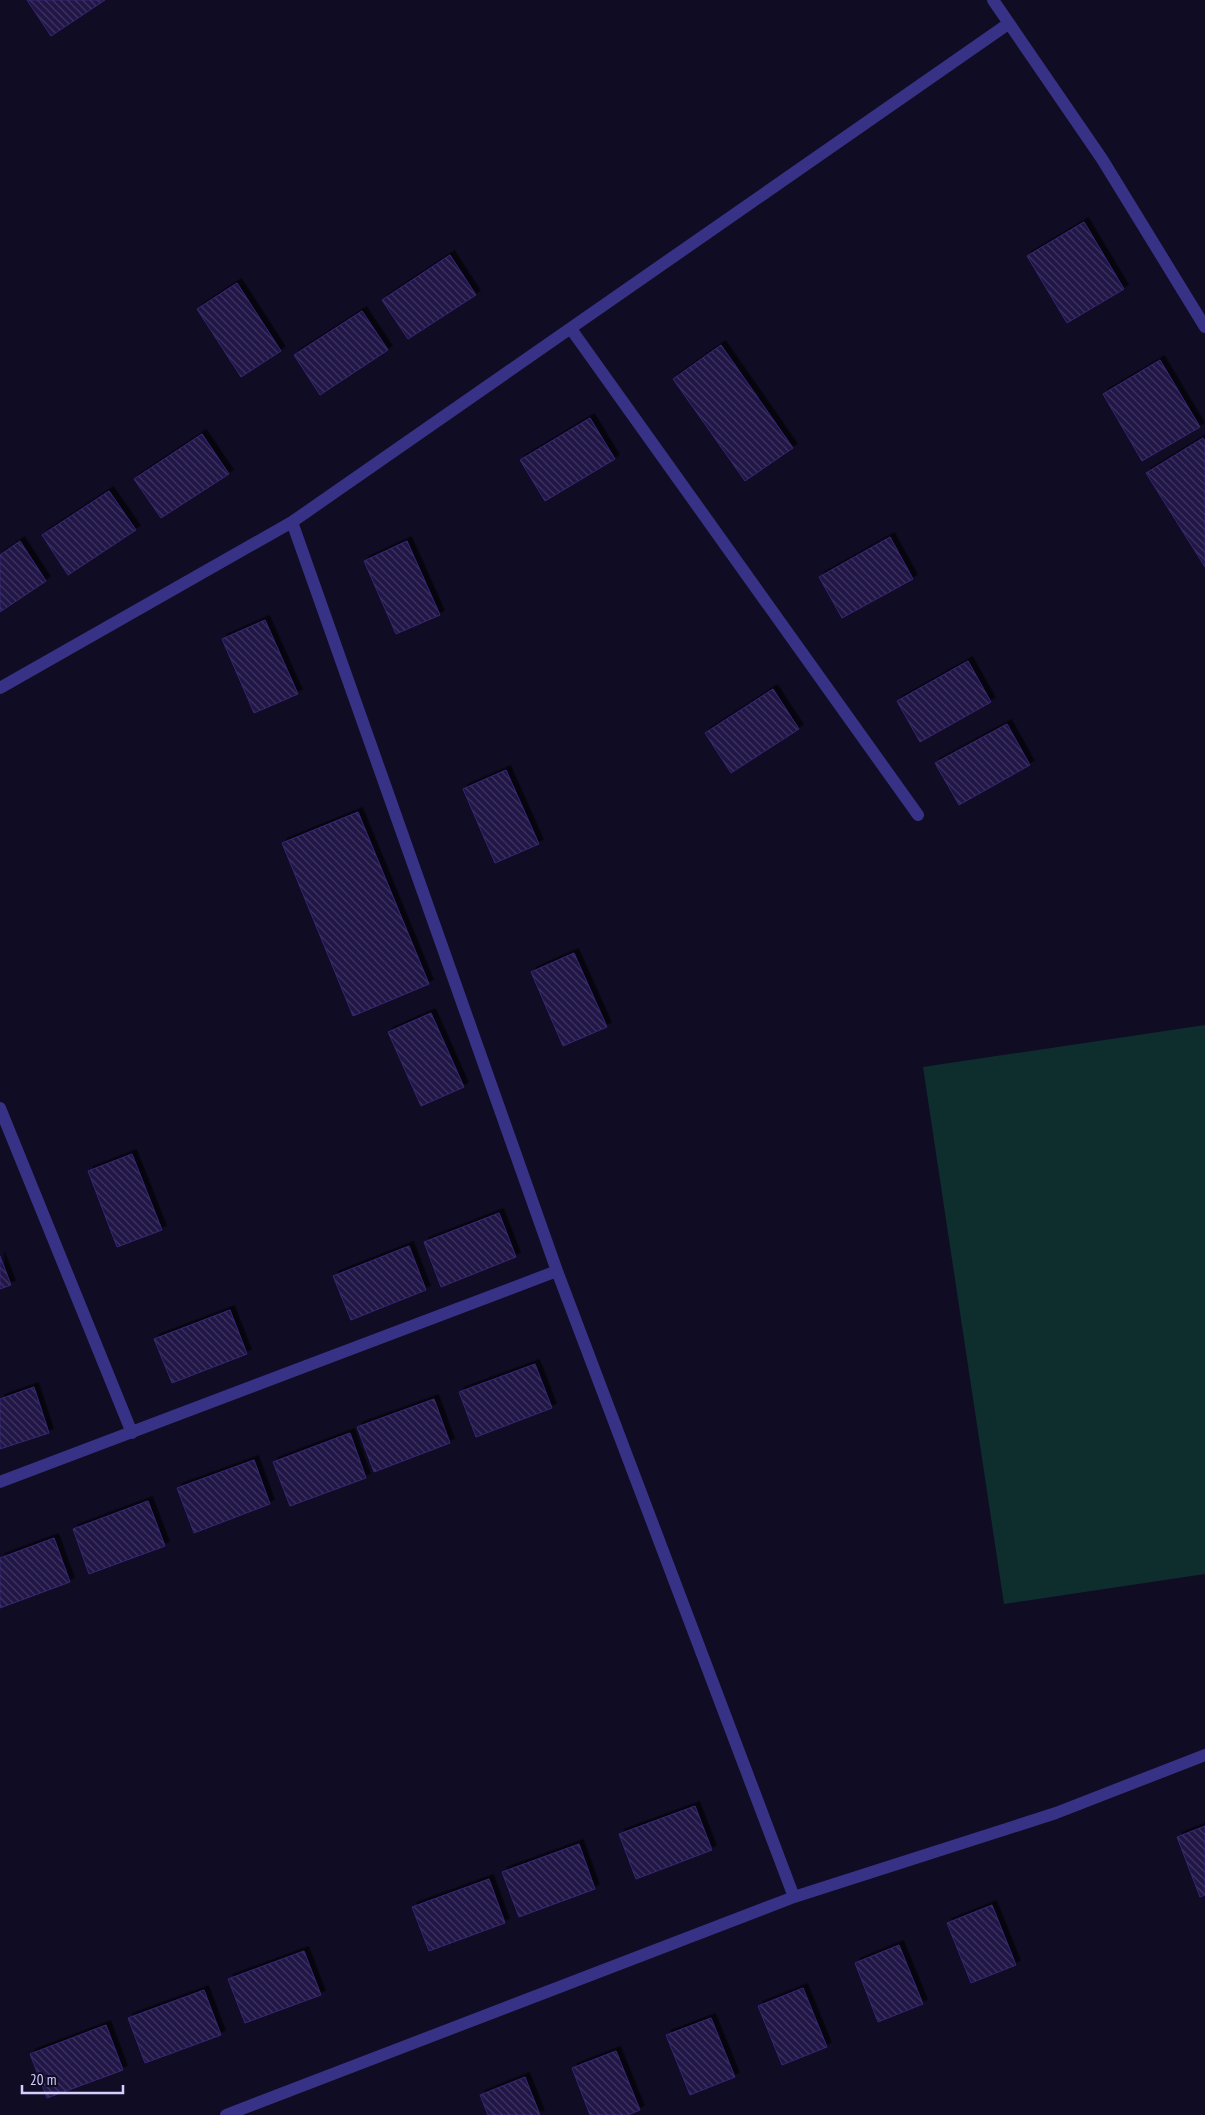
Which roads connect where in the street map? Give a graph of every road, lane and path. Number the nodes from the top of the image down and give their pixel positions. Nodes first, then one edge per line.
1 (993, 0) edge
2 (1008, 24) junction
3 (1205, 327) edge
4 (571, 329) junction
5 (292, 522) junction
6 (0, 688) edge
7 (918, 815) dead end
8 (0, 1108) edge
9 (557, 1271) junction
10 (132, 1433) junction
11 (0, 1482) edge
12 (1205, 1755) edge
13 (794, 1897) junction
14 (226, 2115) edge

1 - 2 street
2 - 3 street
2 - 4 street
4 - 5 street
4 - 7 street
5 - 6 street
5 - 9 street
8 - 10 street
9 - 10 street
9 - 13 street
10 - 11 street
12 - 13 street
13 - 14 street

